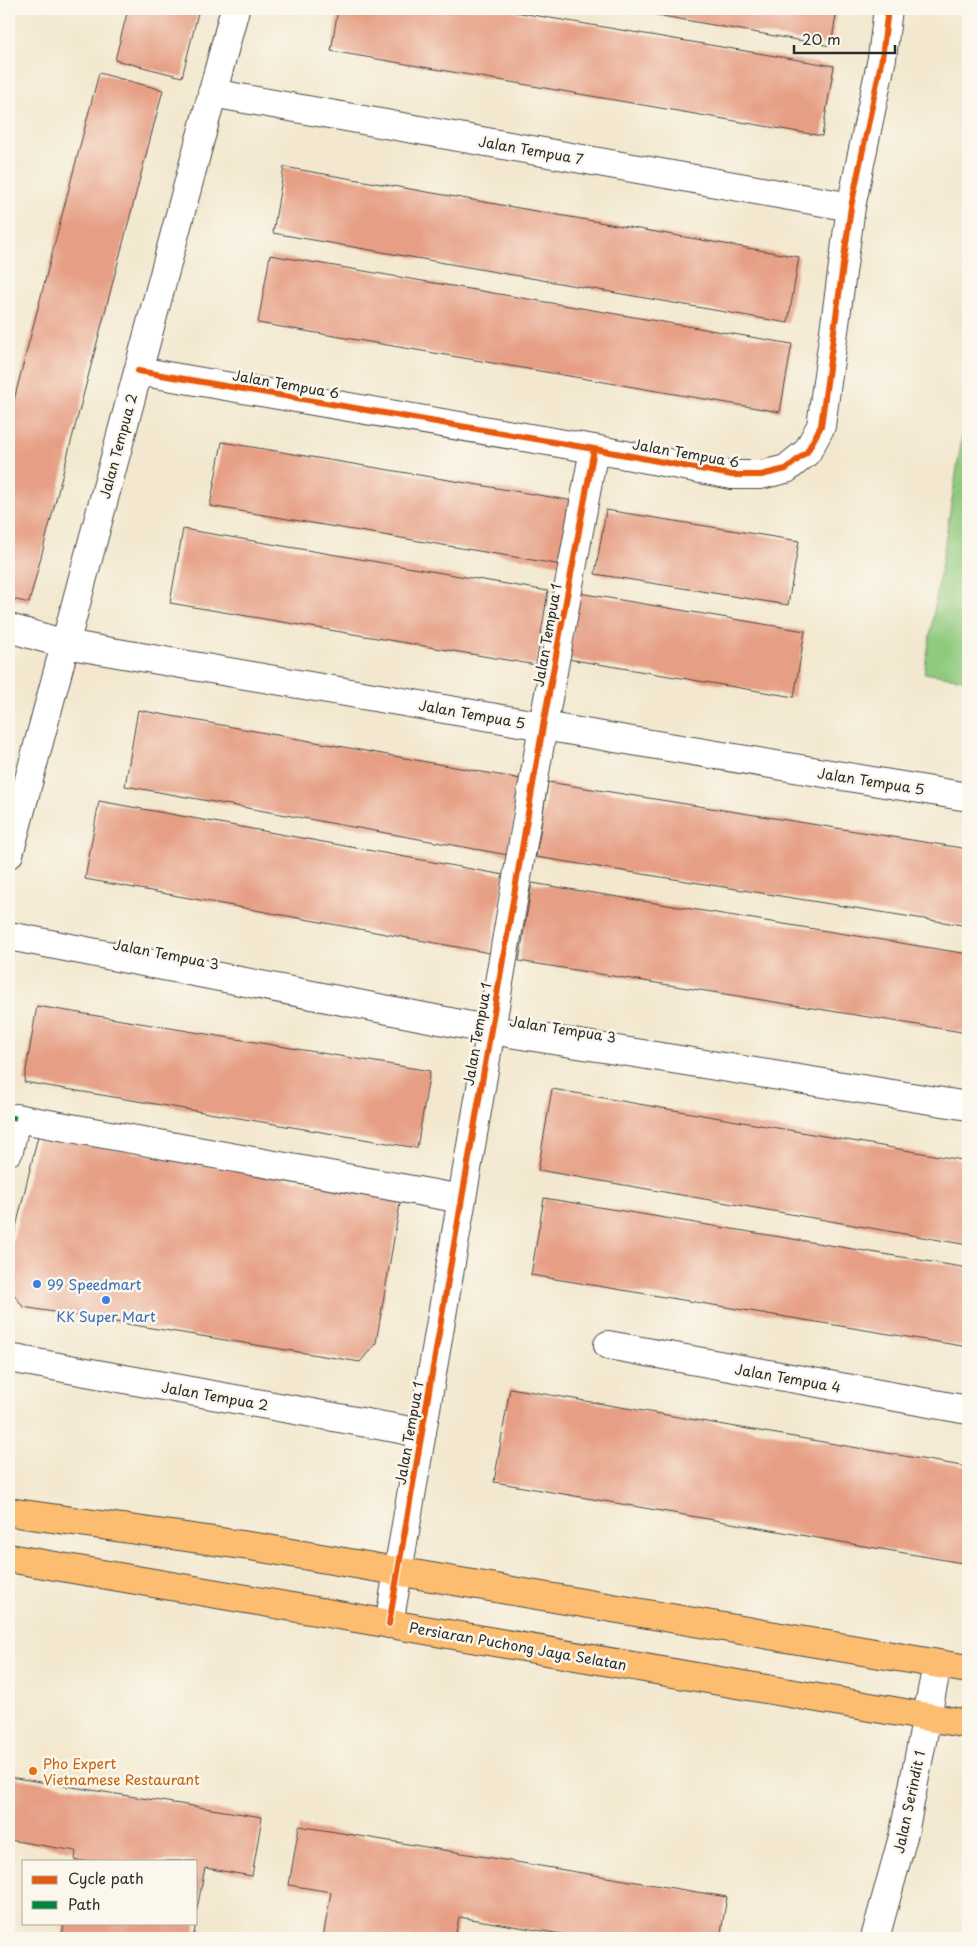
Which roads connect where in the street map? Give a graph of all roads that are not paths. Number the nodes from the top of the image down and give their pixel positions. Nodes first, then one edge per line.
1 (234, 9) edge
2 (888, 9) edge
3 (212, 93) junction
4 (851, 207) junction
5 (138, 371) junction
6 (594, 449) junction
7 (9, 628) edge
8 (65, 644) junction
9 (543, 726) junction
10 (968, 797) edge
11 (9, 854) edge
12 (9, 936) edge
13 (491, 1030) junction
14 (968, 1106) edge
15 (9, 1151) edge
16 (462, 1199) junction
17 (608, 1346) dead end
18 (9, 1358) edge
19 (968, 1410) edge
20 (422, 1433) junction
21 (9, 1512) edge
22 (9, 1558) edge
23 (398, 1571) junction
24 (389, 1624) junction
25 (937, 1665) junction
26 (968, 1669) edge
27 (927, 1718) junction
28 (968, 1724) edge
29 (875, 1938) edge

1 - 3 street, Jalan Tempua 2
2 - 4 street, Jalan Tempua 6
3 - 4 street, Jalan Tempua 7
3 - 5 street, Jalan Tempua 2
4 - 6 street, Jalan Tempua 6
5 - 6 street, Jalan Tempua 6
5 - 8 street, Jalan Tempua 2
6 - 9 street, Jalan Tempua 1
7 - 8 street, Jalan Tempua 5
8 - 9 street, Jalan Tempua 5
8 - 11 street, Jalan Tempua 2
9 - 10 street, Jalan Tempua 5
9 - 13 street, Jalan Tempua 1
12 - 13 street, Jalan Tempua 3
13 - 14 street, Jalan Tempua 3
13 - 16 street, Jalan Tempua 1
15 - 16 street
16 - 20 street, Jalan Tempua 1
17 - 19 street, Jalan Tempua 4
18 - 20 street, Jalan Tempua 2
20 - 23 street, Jalan Tempua 1
21 - 23 main road
22 - 24 main road, Persiaran Puchong Jaya Selatan
23 - 24 street, Jalan Tempua 1
23 - 25 main road
24 - 27 main road, Persiaran Puchong Jaya Selatan
25 - 26 main road
25 - 27 street, Jalan Serindit 1
27 - 28 main road, Persiaran Puchong Jaya Selatan
27 - 29 street, Jalan Serindit 1

